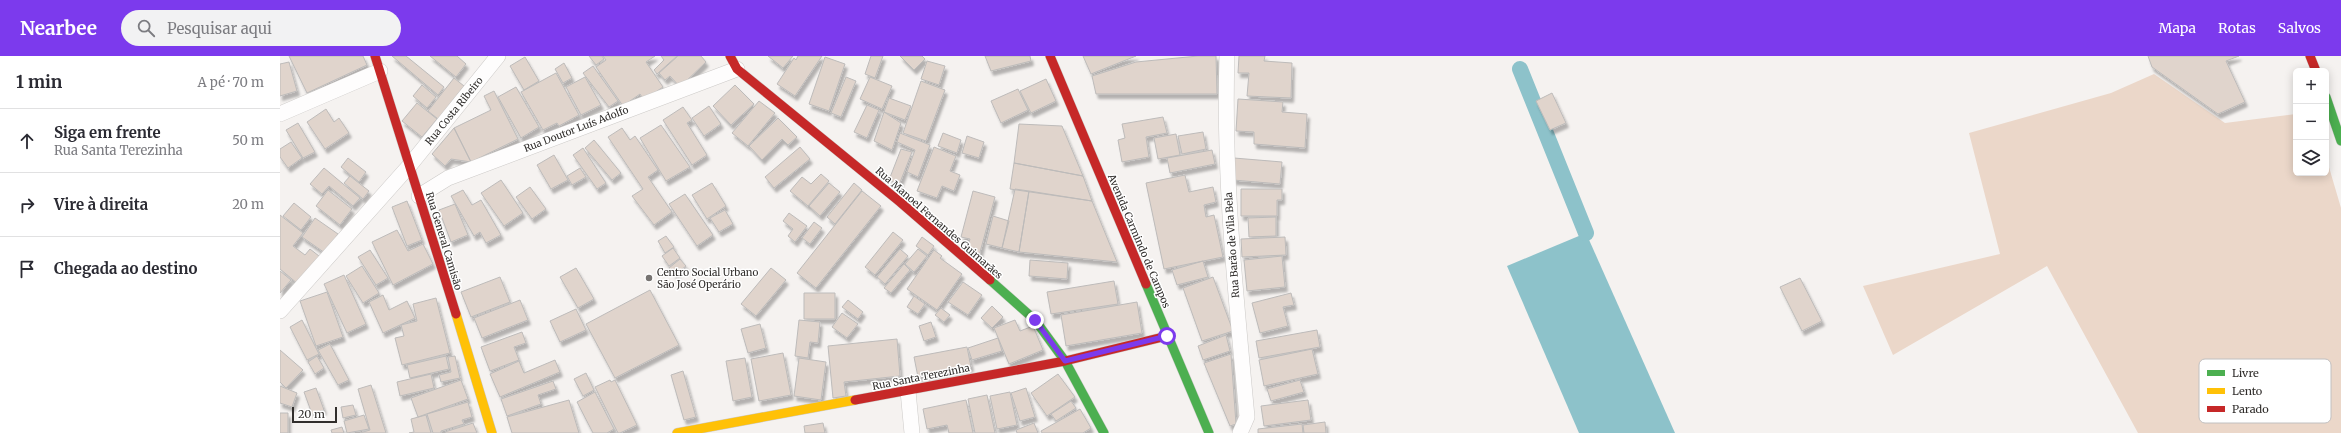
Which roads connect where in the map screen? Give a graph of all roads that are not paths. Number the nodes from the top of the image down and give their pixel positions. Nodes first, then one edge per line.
1 (375, 56) edge
2 (498, 56) edge
3 (1050, 56) edge
4 (1227, 56) edge
5 (2310, 56) edge
6 (733, 63) edge
7 (2315, 68) edge
8 (380, 72) junction
9 (2328, 104) edge
10 (280, 114) edge
11 (2341, 140) edge
12 (410, 165) junction
13 (419, 196) junction
14 (280, 311) edge
15 (1167, 336) junction
16 (1065, 361) junction
17 (908, 392) junction
18 (492, 433) edge
19 (677, 433) edge
20 (912, 433) edge
21 (1104, 433) edge
22 (1209, 433) edge
23 (1240, 433) edge

1 - 8 street, Rua General Camisão
2 - 12 street, Rua Costa Ribeiro
3 - 15 street, Avenida Carmindo de Campos
4 - 23 street, Rua Barão de Vila Bela
5 - 7 street
6 - 13 street, Rua Doutor Luís Adolfo
6 - 16 street, Rua Manoel Fernandes Guimarães
8 - 10 street
8 - 12 street, Rua General Camisão
9 - 11 street
12 - 13 street, Rua General Camisão
12 - 14 street, Rua Costa Ribeiro
13 - 18 street, Rua General Camisão
15 - 16 street, Rua Santa Terezinha
15 - 22 street, Avenida Carmindo de Campos
16 - 17 street, Rua Santa Terezinha
16 - 21 street, Rua Manoel Fernandes Guimarães
17 - 19 street, Rua Santa Terezinha
17 - 20 street

